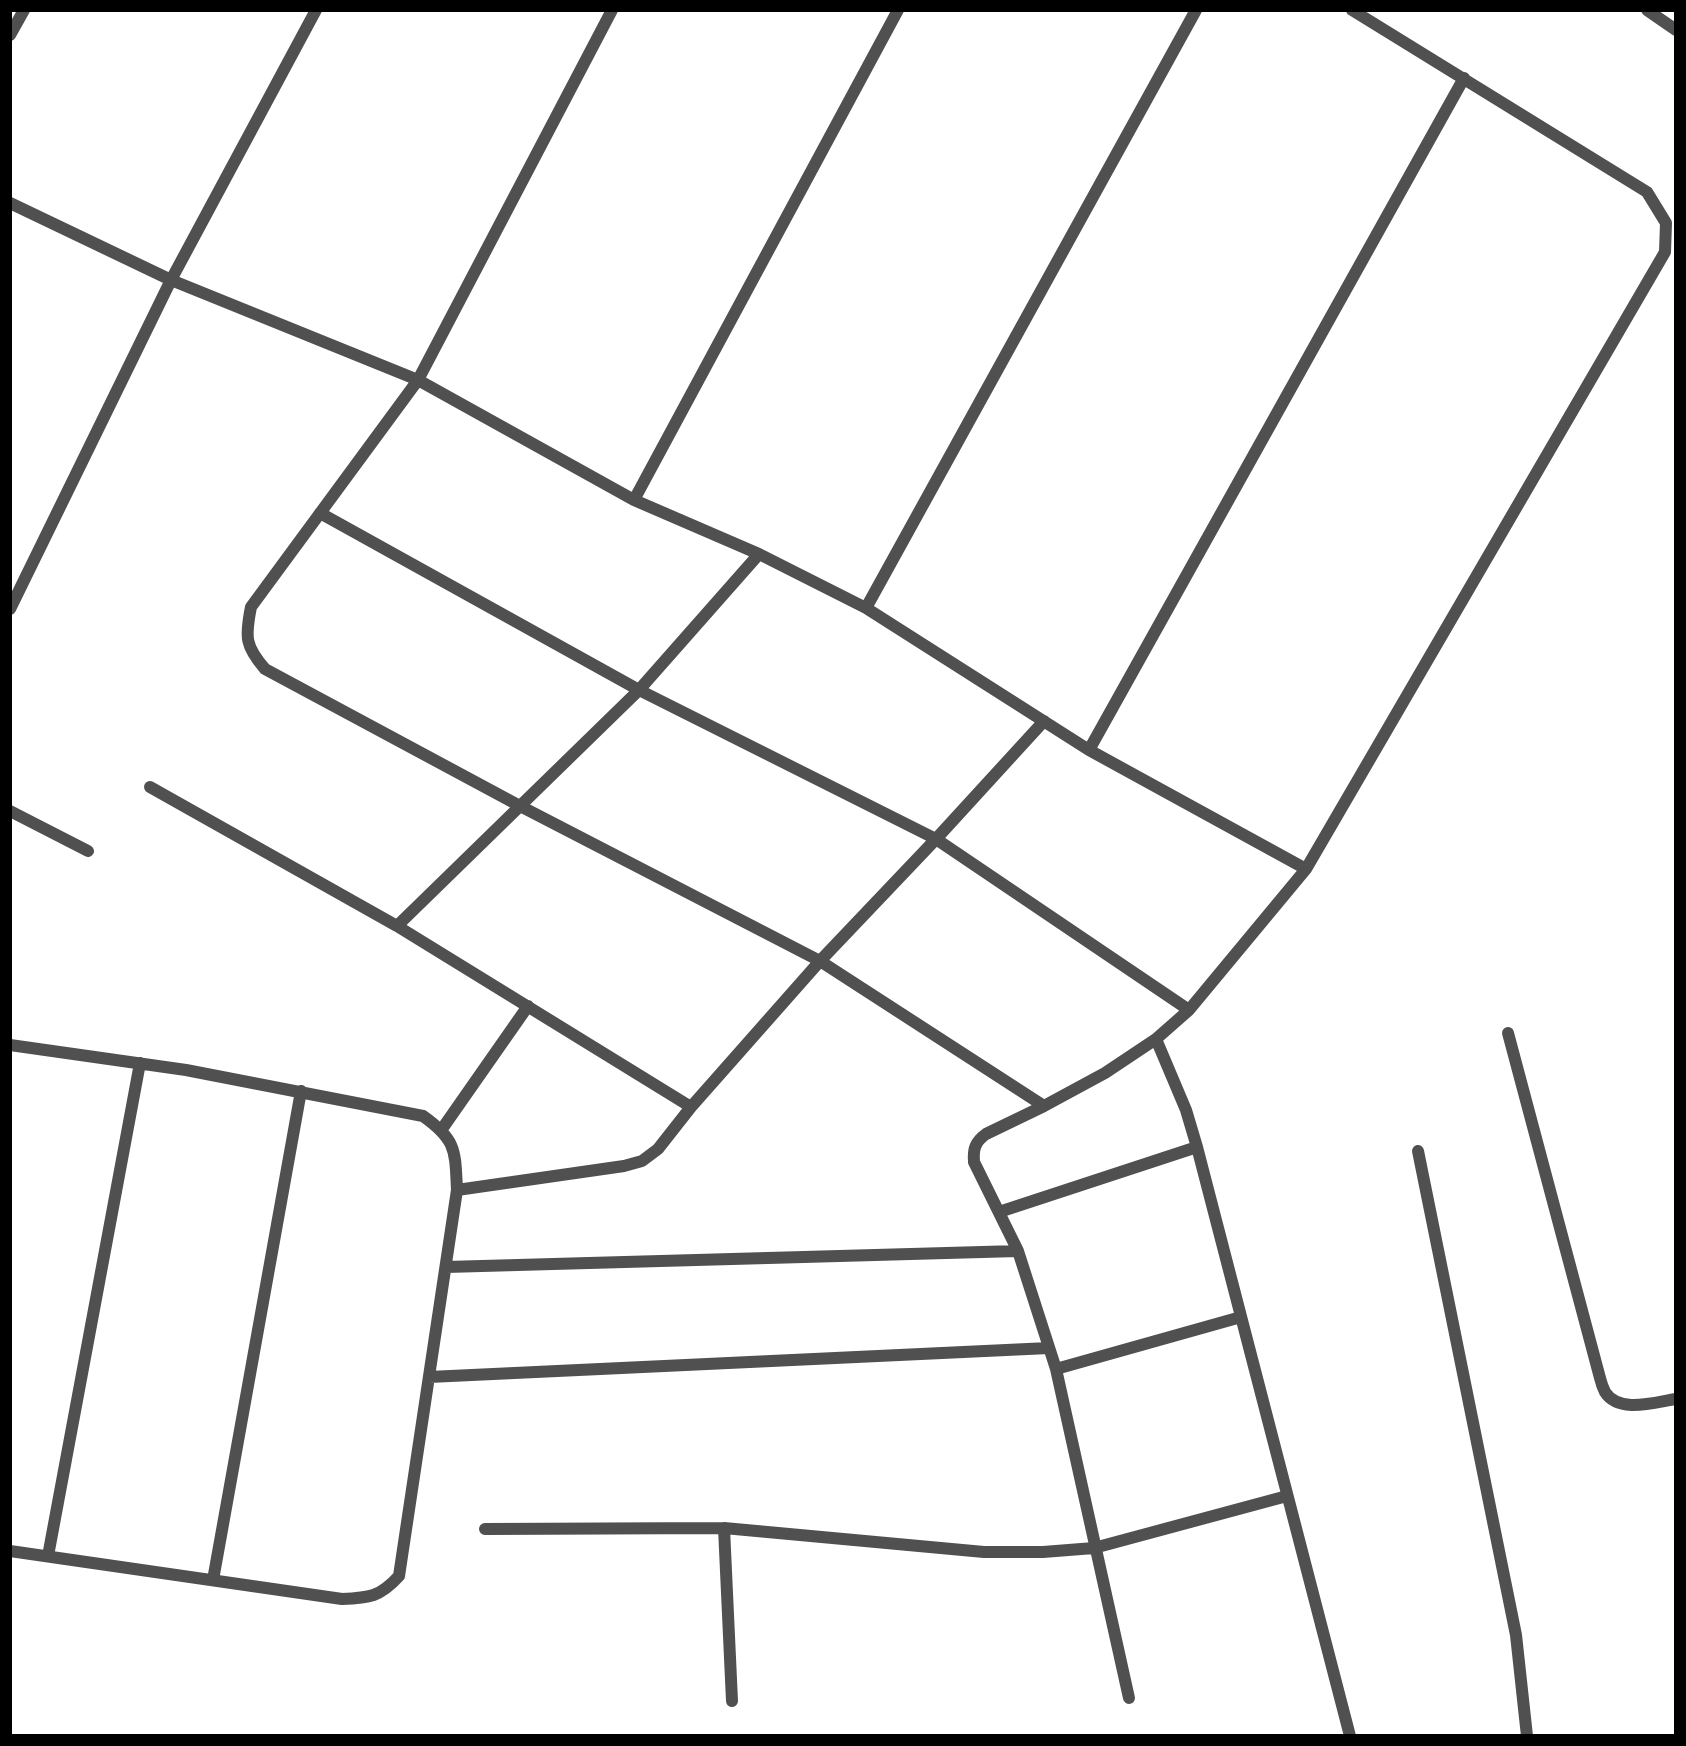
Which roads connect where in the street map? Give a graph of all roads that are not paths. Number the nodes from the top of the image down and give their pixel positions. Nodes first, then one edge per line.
1 (24, 10) edge
2 (316, 10) edge
3 (612, 10) edge
4 (898, 10) edge
5 (1196, 10) edge
6 (1353, 10) edge
7 (1647, 10) edge
8 (1676, 30) edge
9 (10, 36) edge
10 (1464, 78) junction
11 (10, 203) edge
12 (171, 280) junction
13 (418, 380) junction
14 (634, 500) junction
15 (320, 513) junction
16 (759, 554) junction
17 (866, 608) junction
18 (10, 609) edge
19 (639, 690) junction
20 (1044, 721) junction
21 (1089, 750) junction
22 (150, 788) dead end
23 (520, 806) junction
24 (10, 811) edge
25 (936, 839) junction
26 (88, 851) dead end
27 (1306, 869) junction
28 (397, 926) junction
29 (820, 961) junction
30 (528, 1006) junction
31 (1189, 1011) junction
32 (1508, 1032) dead end
33 (1156, 1039) junction
34 (10, 1045) edge
35 (140, 1063) junction
36 (301, 1091) junction
37 (1044, 1106) junction
38 (691, 1107) junction
39 (442, 1129) junction
40 (1197, 1147) junction
41 (1418, 1151) dead end
42 (457, 1190) junction
43 (999, 1212) junction
44 (1018, 1251) junction
45 (446, 1267) junction
46 (1241, 1317) junction
47 (1049, 1348) junction
48 (1056, 1369) junction
49 (429, 1377) junction
50 (1676, 1399) edge
51 (1287, 1496) junction
52 (724, 1528) junction
53 (485, 1529) dead end
54 (1094, 1548) junction
55 (10, 1551) edge
56 (48, 1557) junction
57 (213, 1580) junction
58 (1129, 1698) dead end
59 (732, 1701) dead end
60 (1348, 1730) edge
61 (1527, 1736) edge

1 - 9 street
2 - 12 street
3 - 13 street
4 - 14 street
5 - 17 street
6 - 10 street
7 - 8 street
10 - 21 street
10 - 27 street
11 - 12 street
12 - 13 street
12 - 18 street
13 - 14 street
13 - 15 street
14 - 16 street
15 - 19 street
15 - 23 street
16 - 17 street
16 - 19 street
17 - 20 street
19 - 23 street
19 - 25 street
20 - 21 street
20 - 25 street
21 - 27 street
22 - 28 street
23 - 28 street
23 - 29 street
24 - 26 street
25 - 29 street
25 - 31 street
27 - 31 street
28 - 30 street
29 - 37 street
29 - 38 street
30 - 38 street
30 - 39 street
31 - 33 street
32 - 50 street
33 - 37 street
33 - 40 street
34 - 35 street
35 - 36 street
35 - 56 street
36 - 39 street
36 - 57 street
37 - 43 street
38 - 42 street
39 - 42 street
40 - 43 street
40 - 46 street
41 - 61 street
42 - 45 street
43 - 44 street
44 - 45 street
44 - 47 street
45 - 49 street
46 - 48 street
46 - 51 street
47 - 48 street
47 - 49 street
48 - 54 street
49 - 57 street
51 - 54 street
51 - 60 street
52 - 53 street
52 - 54 street
52 - 59 street
54 - 58 street
55 - 56 street
56 - 57 street

